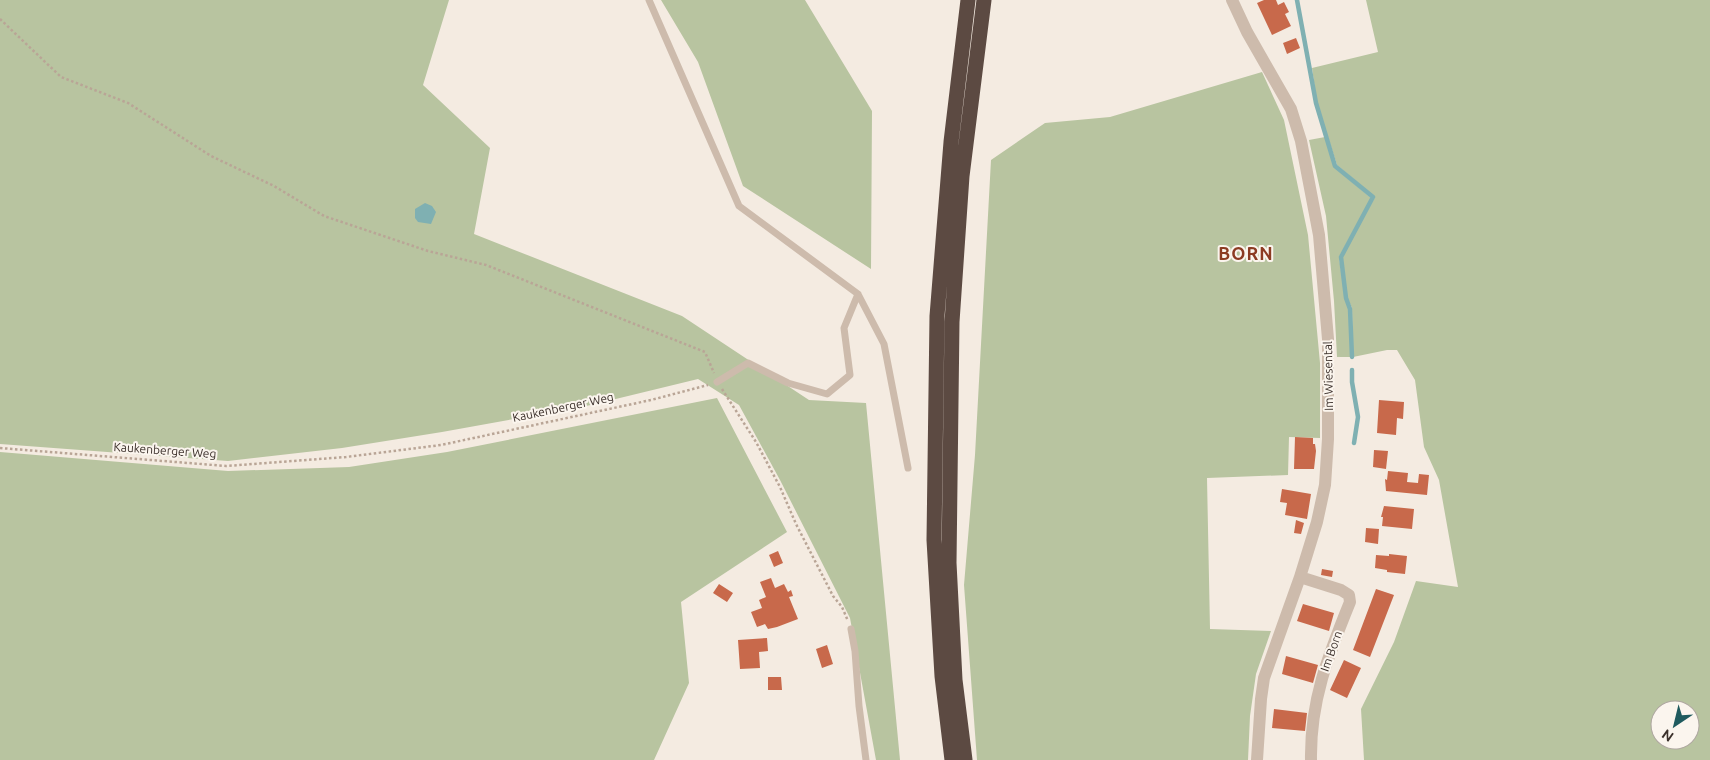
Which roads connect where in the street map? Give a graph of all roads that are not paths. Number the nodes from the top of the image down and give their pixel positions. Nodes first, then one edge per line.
1 (649, 0) edge
2 (984, 0) edge
3 (1232, 0) edge
4 (967, 7) edge
5 (858, 294) junction
6 (717, 382) road end
7 (908, 468) dead end
8 (1300, 578) junction
9 (851, 629) road end
10 (866, 760) edge
11 (952, 760) edge
12 (965, 760) edge
13 (1257, 760) edge
14 (1311, 760) edge

1 - 5 lane
2 - 12 highway
3 - 8 street, Im Wiesental
4 - 11 highway
5 - 6 lane
5 - 7 lane
8 - 13 street, Im Wiesental
8 - 14 street, Im Born
9 - 10 lane

